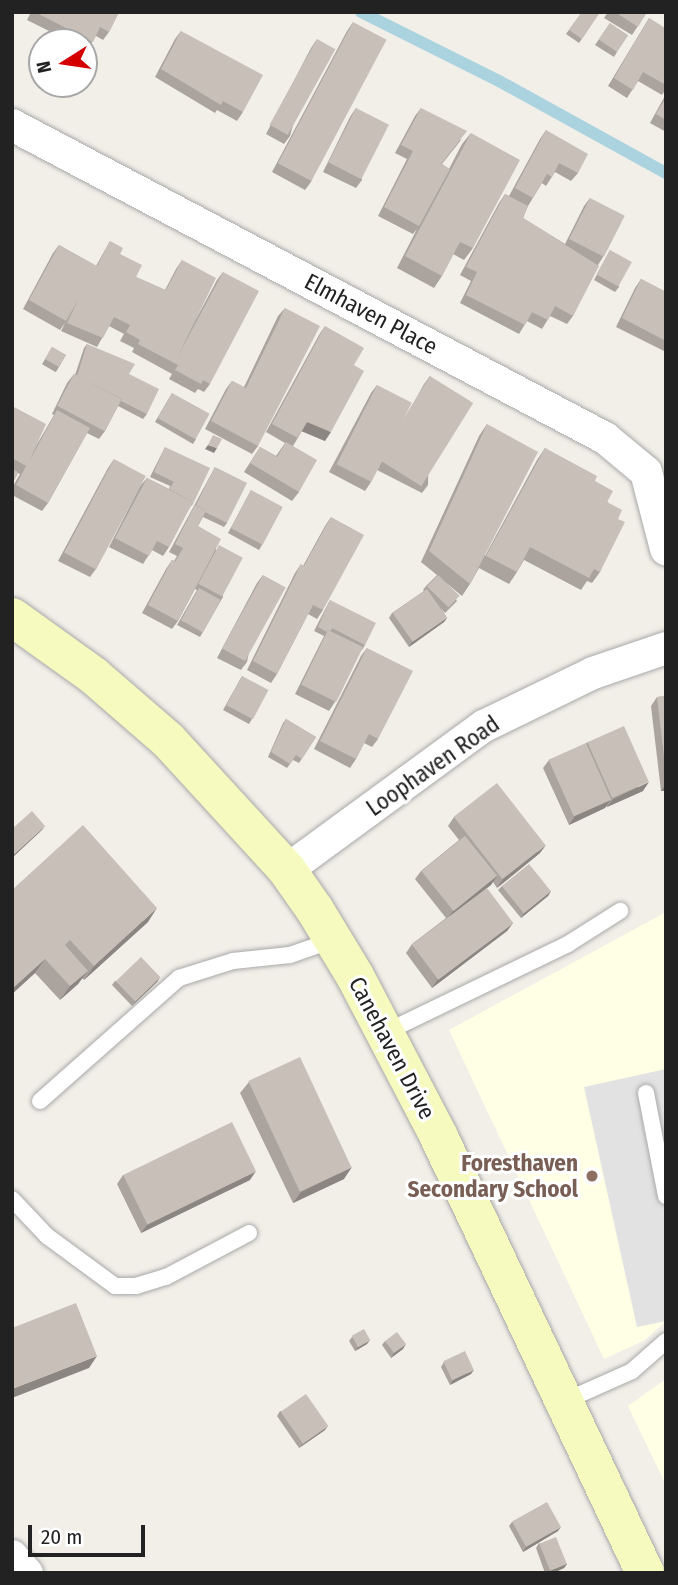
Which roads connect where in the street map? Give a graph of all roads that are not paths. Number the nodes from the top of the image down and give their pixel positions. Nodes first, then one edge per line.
1 (15, 126) edge
2 (666, 549) edge
3 (12, 617) edge
4 (666, 648) edge
5 (287, 870) junction
6 (620, 911) dead end
7 (333, 940) junction
8 (384, 1032) junction
9 (646, 1093) dead end
10 (40, 1101) dead end
11 (666, 1196) edge
12 (12, 1199) edge
13 (249, 1233) dead end
14 (666, 1341) edge
15 (565, 1401) junction
16 (12, 1556) edge
17 (27, 1573) edge
18 (645, 1573) edge

1 - 2 street, Elmhaven Place
3 - 5 street, Canehaven Drive
4 - 5 street, Loophaven Road
5 - 7 street, Canehaven Drive
6 - 8 lane
7 - 8 street, Canehaven Drive
7 - 10 lane
8 - 15 street, Canehaven Drive
9 - 11 lane
12 - 13 lane
14 - 15 lane
15 - 18 street, Canehaven Drive
16 - 17 street

